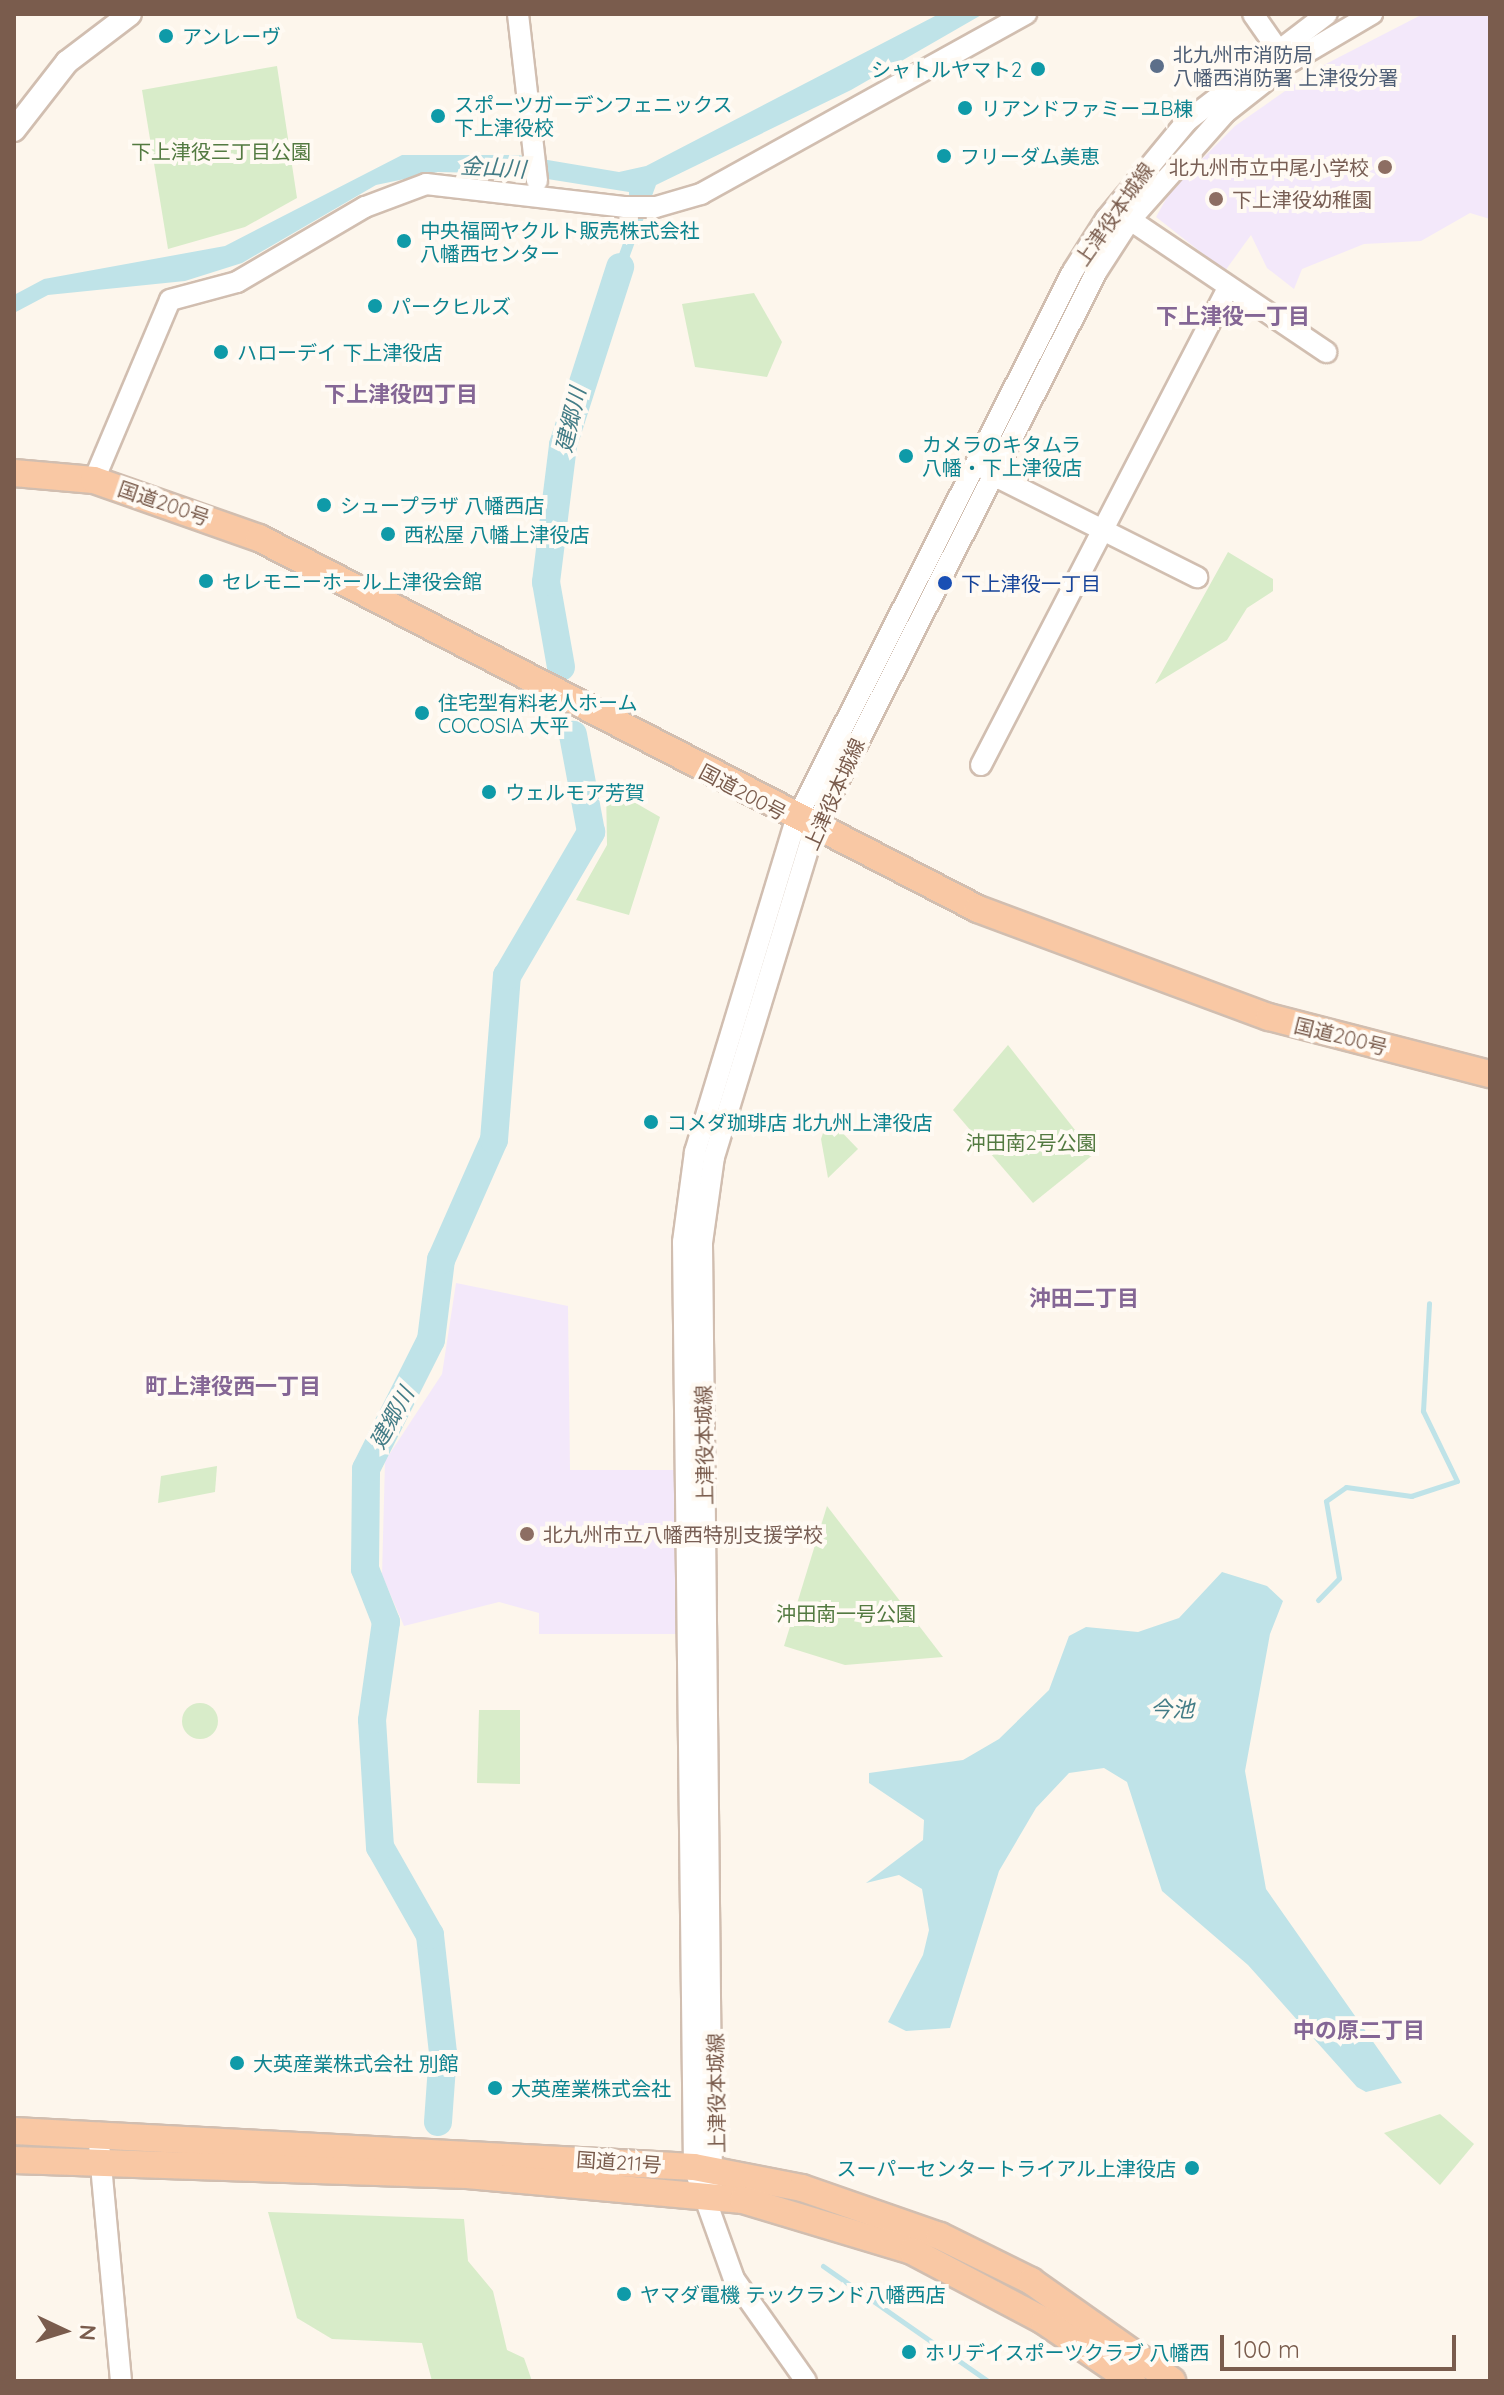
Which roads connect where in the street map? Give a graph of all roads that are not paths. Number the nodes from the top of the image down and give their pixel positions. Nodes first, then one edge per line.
1 (130, 14) edge
2 (518, 14) edge
3 (1026, 14) edge
4 (1253, 14) edge
5 (1327, 14) edge
6 (1372, 14) edge
7 (1282, 56) junction
8 (14, 130) edge
9 (537, 181) dead end
10 (1122, 214) junction
11 (1227, 290) junction
12 (1326, 352) dead end
13 (14, 473) edge
14 (989, 473) junction
15 (94, 480) junction
16 (1098, 529) junction
17 (1197, 577) dead end
18 (981, 765) dead end
19 (805, 824) junction
20 (1490, 1074) edge
21 (14, 2131) edge
22 (98, 2133) junction
23 (14, 2160) edge
24 (99, 2160) junction
25 (707, 2177) junction
26 (121, 2381) edge
27 (806, 2381) edge
28 (1132, 2381) edge
29 (1172, 2381) edge

1 - 8 main road
2 - 9 street
3 - 15 street
4 - 7 street
5 - 7 street, 上津役本城線
6 - 7 street, 上津役本城線
7 - 10 street, 上津役本城線
10 - 11 street
10 - 14 street, 上津役本城線
10 - 19 street, 上津役本城線
11 - 12 street
11 - 16 street
13 - 15 highway, 国道200号
14 - 16 street
14 - 19 street, 上津役本城線
15 - 19 highway, 国道200号
16 - 17 street
16 - 18 street
19 - 20 highway, 国道200号
19 - 25 street, 上津役本城線
21 - 22 highway, 国道211号
22 - 24 street
22 - 25 highway, 国道211号
23 - 24 highway, 国道211号
24 - 25 highway, 国道211号
24 - 26 street
25 - 27 street, 上津役本城線
25 - 28 highway, 国道211号
25 - 29 highway, 国道211号

